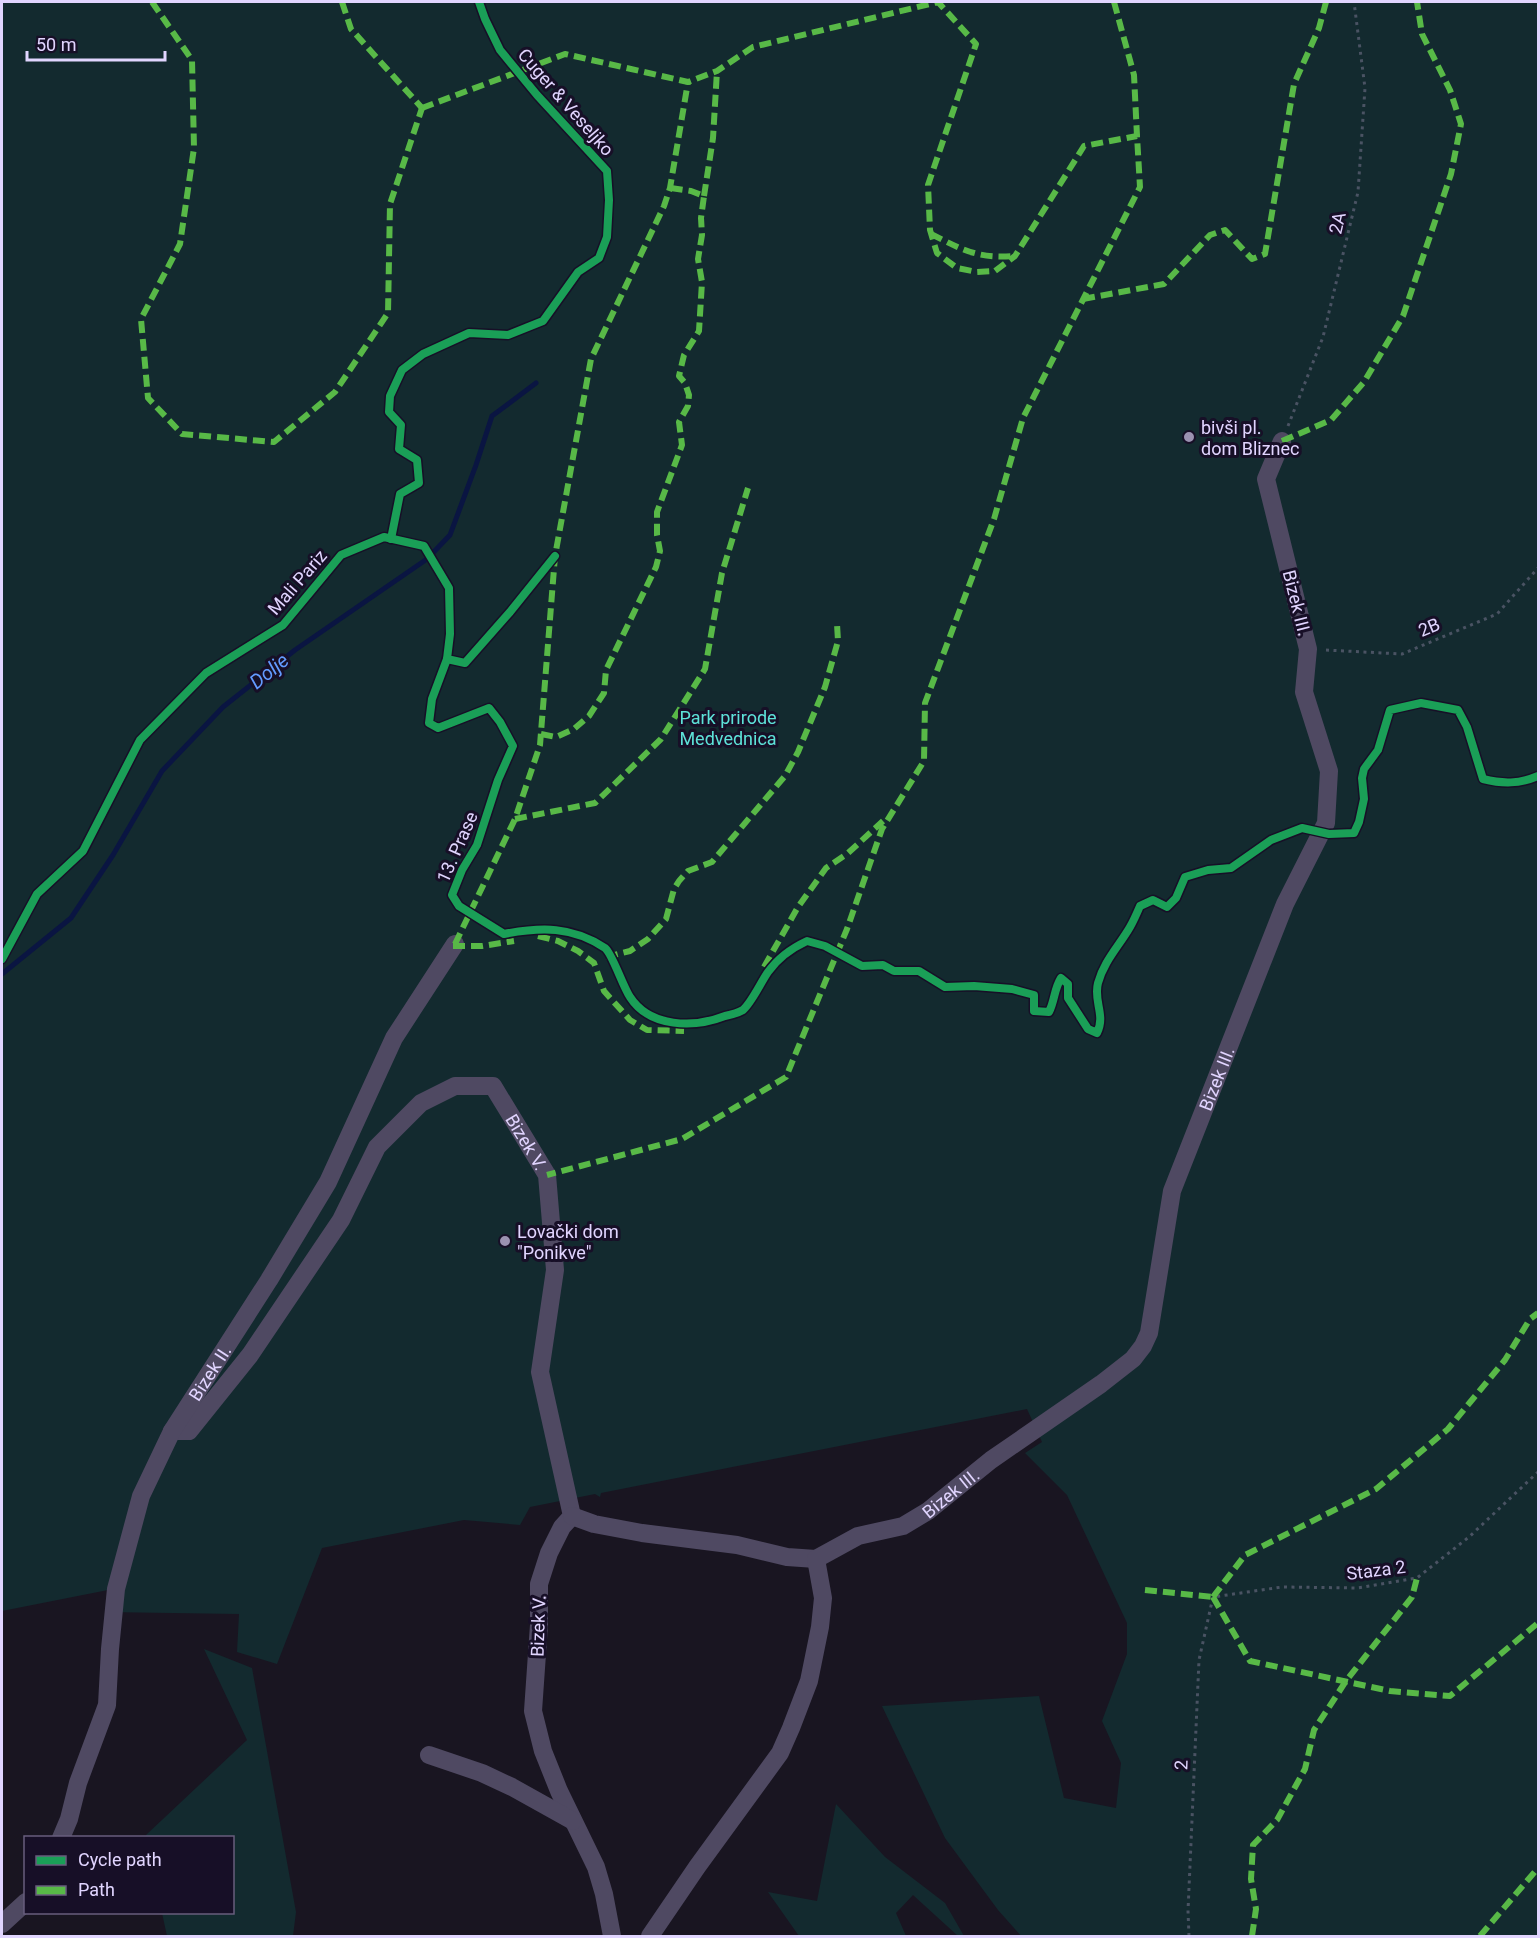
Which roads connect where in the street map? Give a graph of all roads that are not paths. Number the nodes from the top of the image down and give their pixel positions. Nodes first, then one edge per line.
1 (1282, 441) road end
2 (455, 944) dead end
3 (172, 1431) junction
4 (572, 1516) junction
5 (816, 1559) junction
6 (429, 1755) dead end
7 (573, 1821) junction
8 (62, 1836) edge
9 (24, 1904) edge
10 (2, 1924) edge
11 (612, 1936) edge
12 (650, 1936) edge

1 - 5 street, Bizek III.
2 - 3 street, Bizek II.
3 - 4 street, Bizek V.
3 - 8 street, Bizek II.
4 - 5 street
4 - 7 street, Bizek V.
5 - 12 street
6 - 7 street
7 - 11 street, Bizek V.
9 - 10 street

